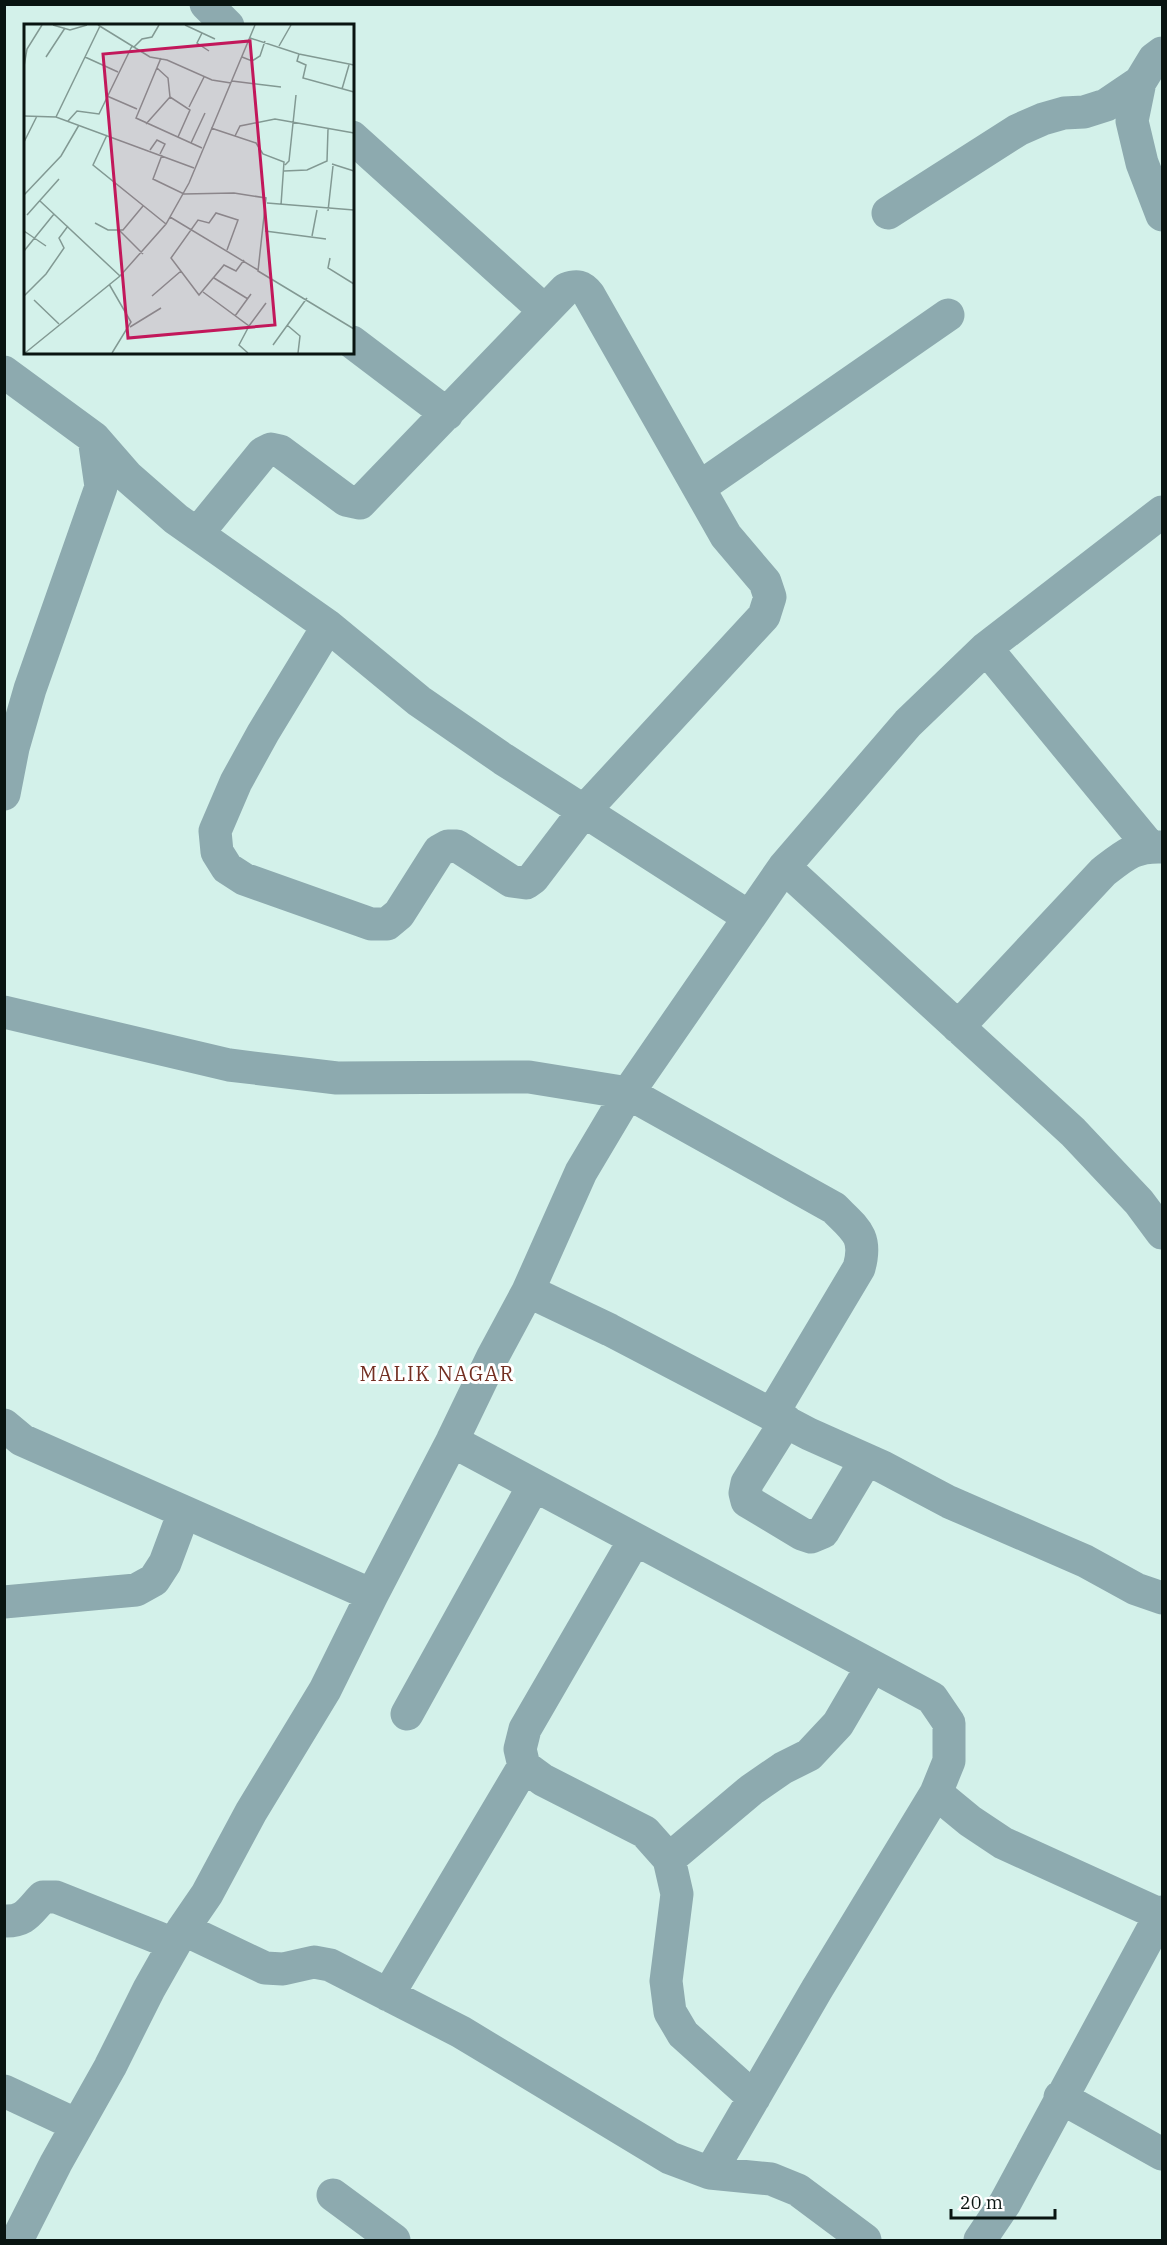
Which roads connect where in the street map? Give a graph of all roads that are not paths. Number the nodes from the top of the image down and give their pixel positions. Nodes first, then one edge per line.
1 (1162, 53) edge
2 (1140, 82) junction
3 (354, 139) edge
4 (888, 213) dead end
5 (1162, 215) edge
6 (545, 311) junction
7 (948, 315) dead end
8 (354, 344) edge
9 (4, 372) edge
10 (447, 414) junction
11 (94, 438) junction
12 (700, 487) junction
13 (1162, 512) edge
14 (197, 534) junction
15 (327, 626) junction
16 (986, 648) junction
17 (9, 747) edge
18 (4, 794) edge
19 (584, 811) junction
20 (1156, 847) edge
21 (784, 867) junction
22 (749, 917) junction
23 (4, 1012) edge
24 (958, 1027) junction
25 (628, 1093) junction
26 (1162, 1233) edge
27 (528, 1291) junction
28 (779, 1418) junction
29 (4, 1425) edge
30 (452, 1441) junction
31 (866, 1460) junction
32 (534, 1485) junction
33 (184, 1512) junction
34 (634, 1539) junction
35 (372, 1594) junction
36 (1162, 1598) edge
37 (4, 1602) edge
38 (872, 1666) junction
39 (407, 1714) dead end
40 (524, 1766) junction
41 (936, 1793) junction
42 (669, 1859) junction
43 (1162, 1913) edge
44 (4, 1921) edge
45 (179, 1937) junction
46 (388, 1995) junction
47 (4, 2091) edge
48 (1060, 2097) junction
49 (754, 2098) junction
50 (78, 2126) junction
51 (1162, 2154) edge
52 (710, 2173) junction
53 (333, 2195) dead end
54 (17, 2241) edge
55 (394, 2241) edge
56 (866, 2241) edge
57 (980, 2241) edge

1 - 2 street
2 - 4 street
2 - 5 street
3 - 6 street
6 - 10 street
6 - 12 street
7 - 12 street
8 - 10 street
9 - 11 street
10 - 14 street
11 - 14 street
11 - 17 street
12 - 19 street
13 - 16 street
14 - 15 street
15 - 19 street
15 - 19 street
16 - 20 street
16 - 21 street
17 - 18 street
19 - 22 street
20 - 24 street
21 - 22 street
21 - 24 street
22 - 25 street
23 - 25 street
24 - 26 street
25 - 27 street
25 - 28 street
27 - 28 street
27 - 30 street
28 - 31 street
28 - 31 street
29 - 33 street
30 - 32 street
30 - 35 street
31 - 36 street
32 - 34 street
32 - 39 street
33 - 35 street
33 - 37 street
34 - 38 street
34 - 40 street
35 - 45 street
38 - 41 street
38 - 42 street
40 - 42 street
40 - 46 street
41 - 43 street
41 - 49 street
42 - 49 street
43 - 48 street
44 - 45 street
45 - 46 street
45 - 50 street
46 - 52 street
47 - 50 street
48 - 51 street
48 - 57 street
49 - 52 street
50 - 54 street
52 - 56 street
53 - 55 street

